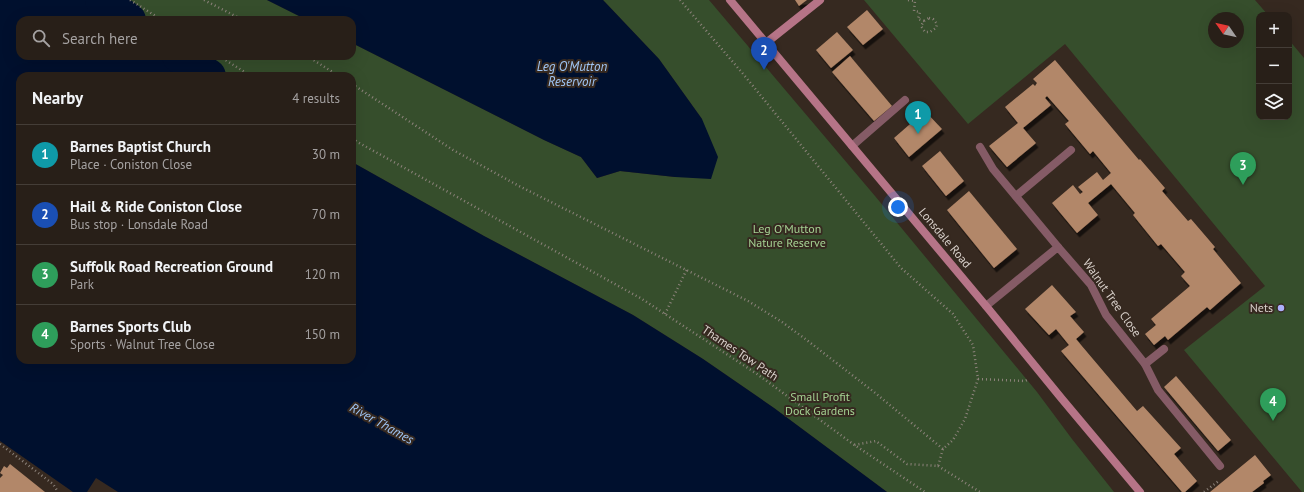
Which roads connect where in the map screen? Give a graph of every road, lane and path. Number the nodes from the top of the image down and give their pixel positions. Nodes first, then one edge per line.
1 (130, 0) edge
2 (204, 0) edge
3 (680, 0) edge
4 (730, 0) edge
5 (820, 0) edge
6 (908, 0) edge
7 (156, 16) edge
8 (235, 16) edge
9 (924, 21) junction
10 (766, 43) junction
11 (225, 60) edge
12 (313, 60) edge
13 (245, 72) edge
14 (333, 72) edge
15 (356, 87) edge
16 (905, 100) dead end
17 (356, 141) edge
18 (852, 146) junction
19 (980, 147) dead end
20 (1071, 150) dead end
21 (1016, 196) junction
22 (1058, 247) junction
23 (687, 269) junction
24 (986, 306) junction
25 (665, 314) junction
26 (1164, 349) dead end
27 (1144, 364) junction
28 (1040, 373) junction
29 (978, 379) junction
30 (0, 444) edge
31 (854, 445) junction
32 (943, 449) junction
33 (938, 466) junction
34 (1220, 466) dead end
35 (58, 492) edge
36 (925, 492) edge
37 (980, 492) edge
38 (1140, 492) edge

1 - 7 path
2 - 8 path
3 - 29 path
4 - 10 main road, Lonsdale Road
5 - 10 main road
6 - 9 path
9 - 9 path
10 - 18 main road, Lonsdale Road
11 - 13 path
12 - 14 path
15 - 23 path
16 - 18 street
17 - 25 path, Thames Tow Path
18 - 24 main road, Lonsdale Road
19 - 21 street, Walnut Tree Close
20 - 21 street
21 - 22 street, Walnut Tree Close
22 - 24 street
22 - 27 street, Walnut Tree Close
23 - 25 path
23 - 32 path
24 - 28 main road, Lonsdale Road
25 - 31 path, Thames Tow Path
26 - 27 street
27 - 34 street, Walnut Tree Close
28 - 29 path
28 - 38 main road, Lonsdale Road
29 - 32 path
30 - 35 path
31 - 33 path
31 - 36 path, Thames Tow Path
32 - 33 path
33 - 37 path

